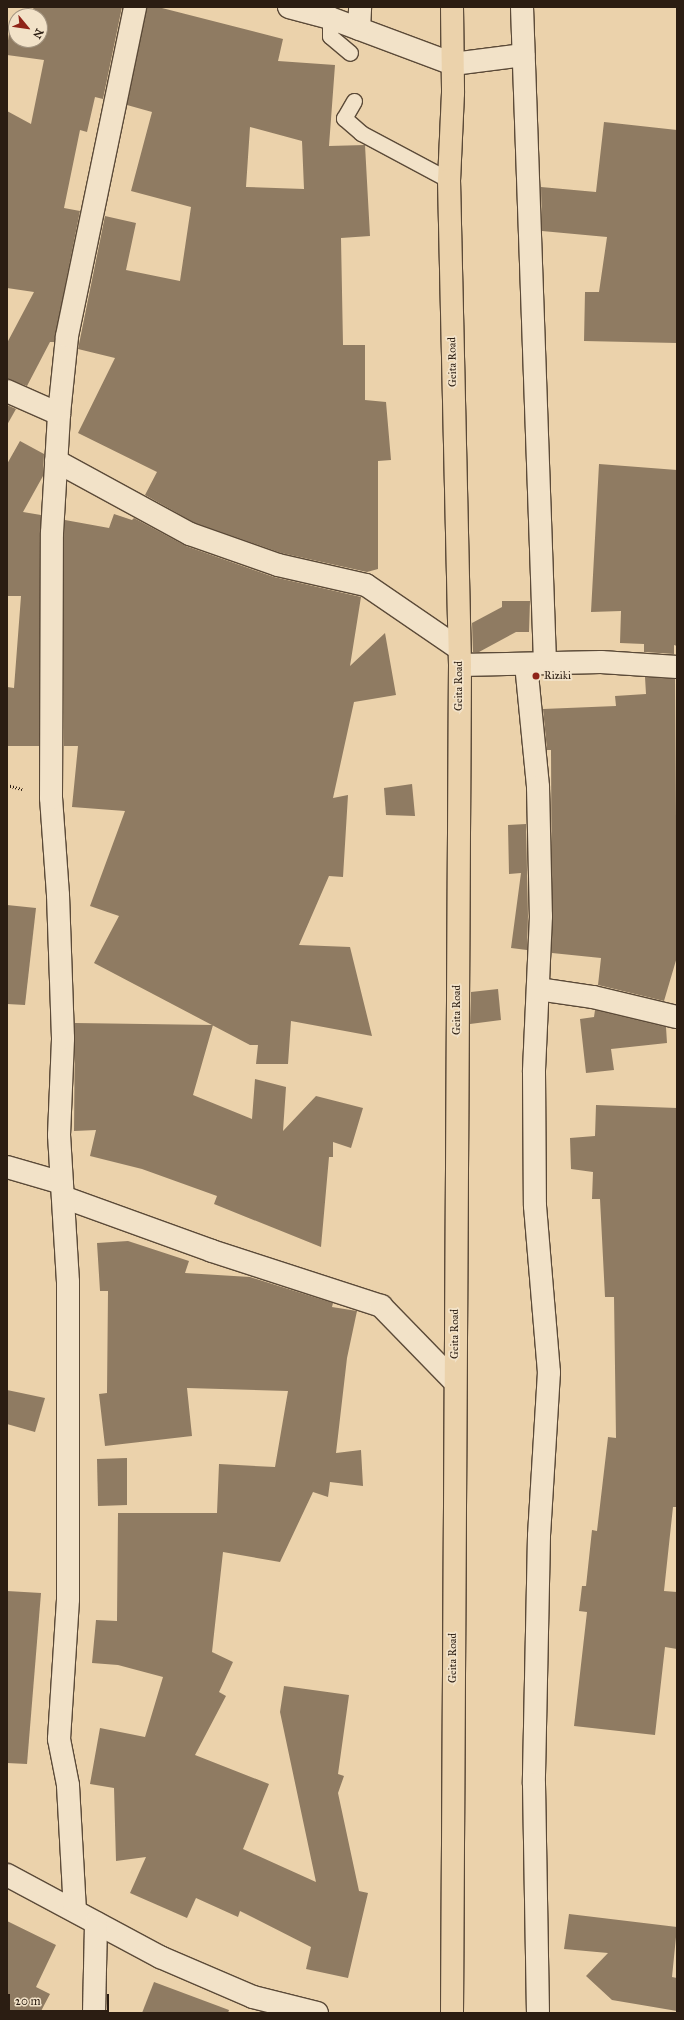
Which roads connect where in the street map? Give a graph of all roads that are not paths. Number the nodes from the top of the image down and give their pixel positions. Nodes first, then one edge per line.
1 (135, 7) edge
2 (289, 7) edge
3 (360, 7) edge
4 (452, 7) edge
5 (522, 7) edge
6 (330, 18) junction
7 (359, 29) junction
8 (350, 54) dead end
9 (523, 55) junction
10 (453, 64) junction
11 (354, 101) dead end
12 (449, 180) junction
13 (7, 391) edge
14 (59, 414) junction
15 (56, 461) junction
16 (459, 656) junction
17 (535, 663) junction
18 (677, 667) edge
19 (538, 989) junction
20 (677, 1017) edge
21 (7, 1167) edge
22 (62, 1190) junction
23 (454, 1381) junction
24 (7, 1875) edge
25 (75, 1911) junction
26 (96, 1923) junction
27 (94, 2013) edge
28 (317, 2013) edge
29 (452, 2013) edge
30 (538, 2013) edge

1 - 14 street
2 - 6 street
3 - 7 street
4 - 10 highway, Geita Road
5 - 9 street
6 - 7 street
6 - 8 lane
7 - 10 street
9 - 10 street
9 - 17 street
10 - 12 highway, Geita Road
11 - 12 lane
12 - 16 highway, Geita Road
13 - 14 street
14 - 15 street
15 - 16 street
15 - 22 street
16 - 17 street
16 - 23 highway, Geita Road
17 - 18 street
17 - 19 street
19 - 20 street
19 - 30 street
21 - 22 street
22 - 23 street
22 - 25 street
23 - 29 highway, Geita Road
24 - 25 street
25 - 26 street
26 - 27 street
26 - 28 street

